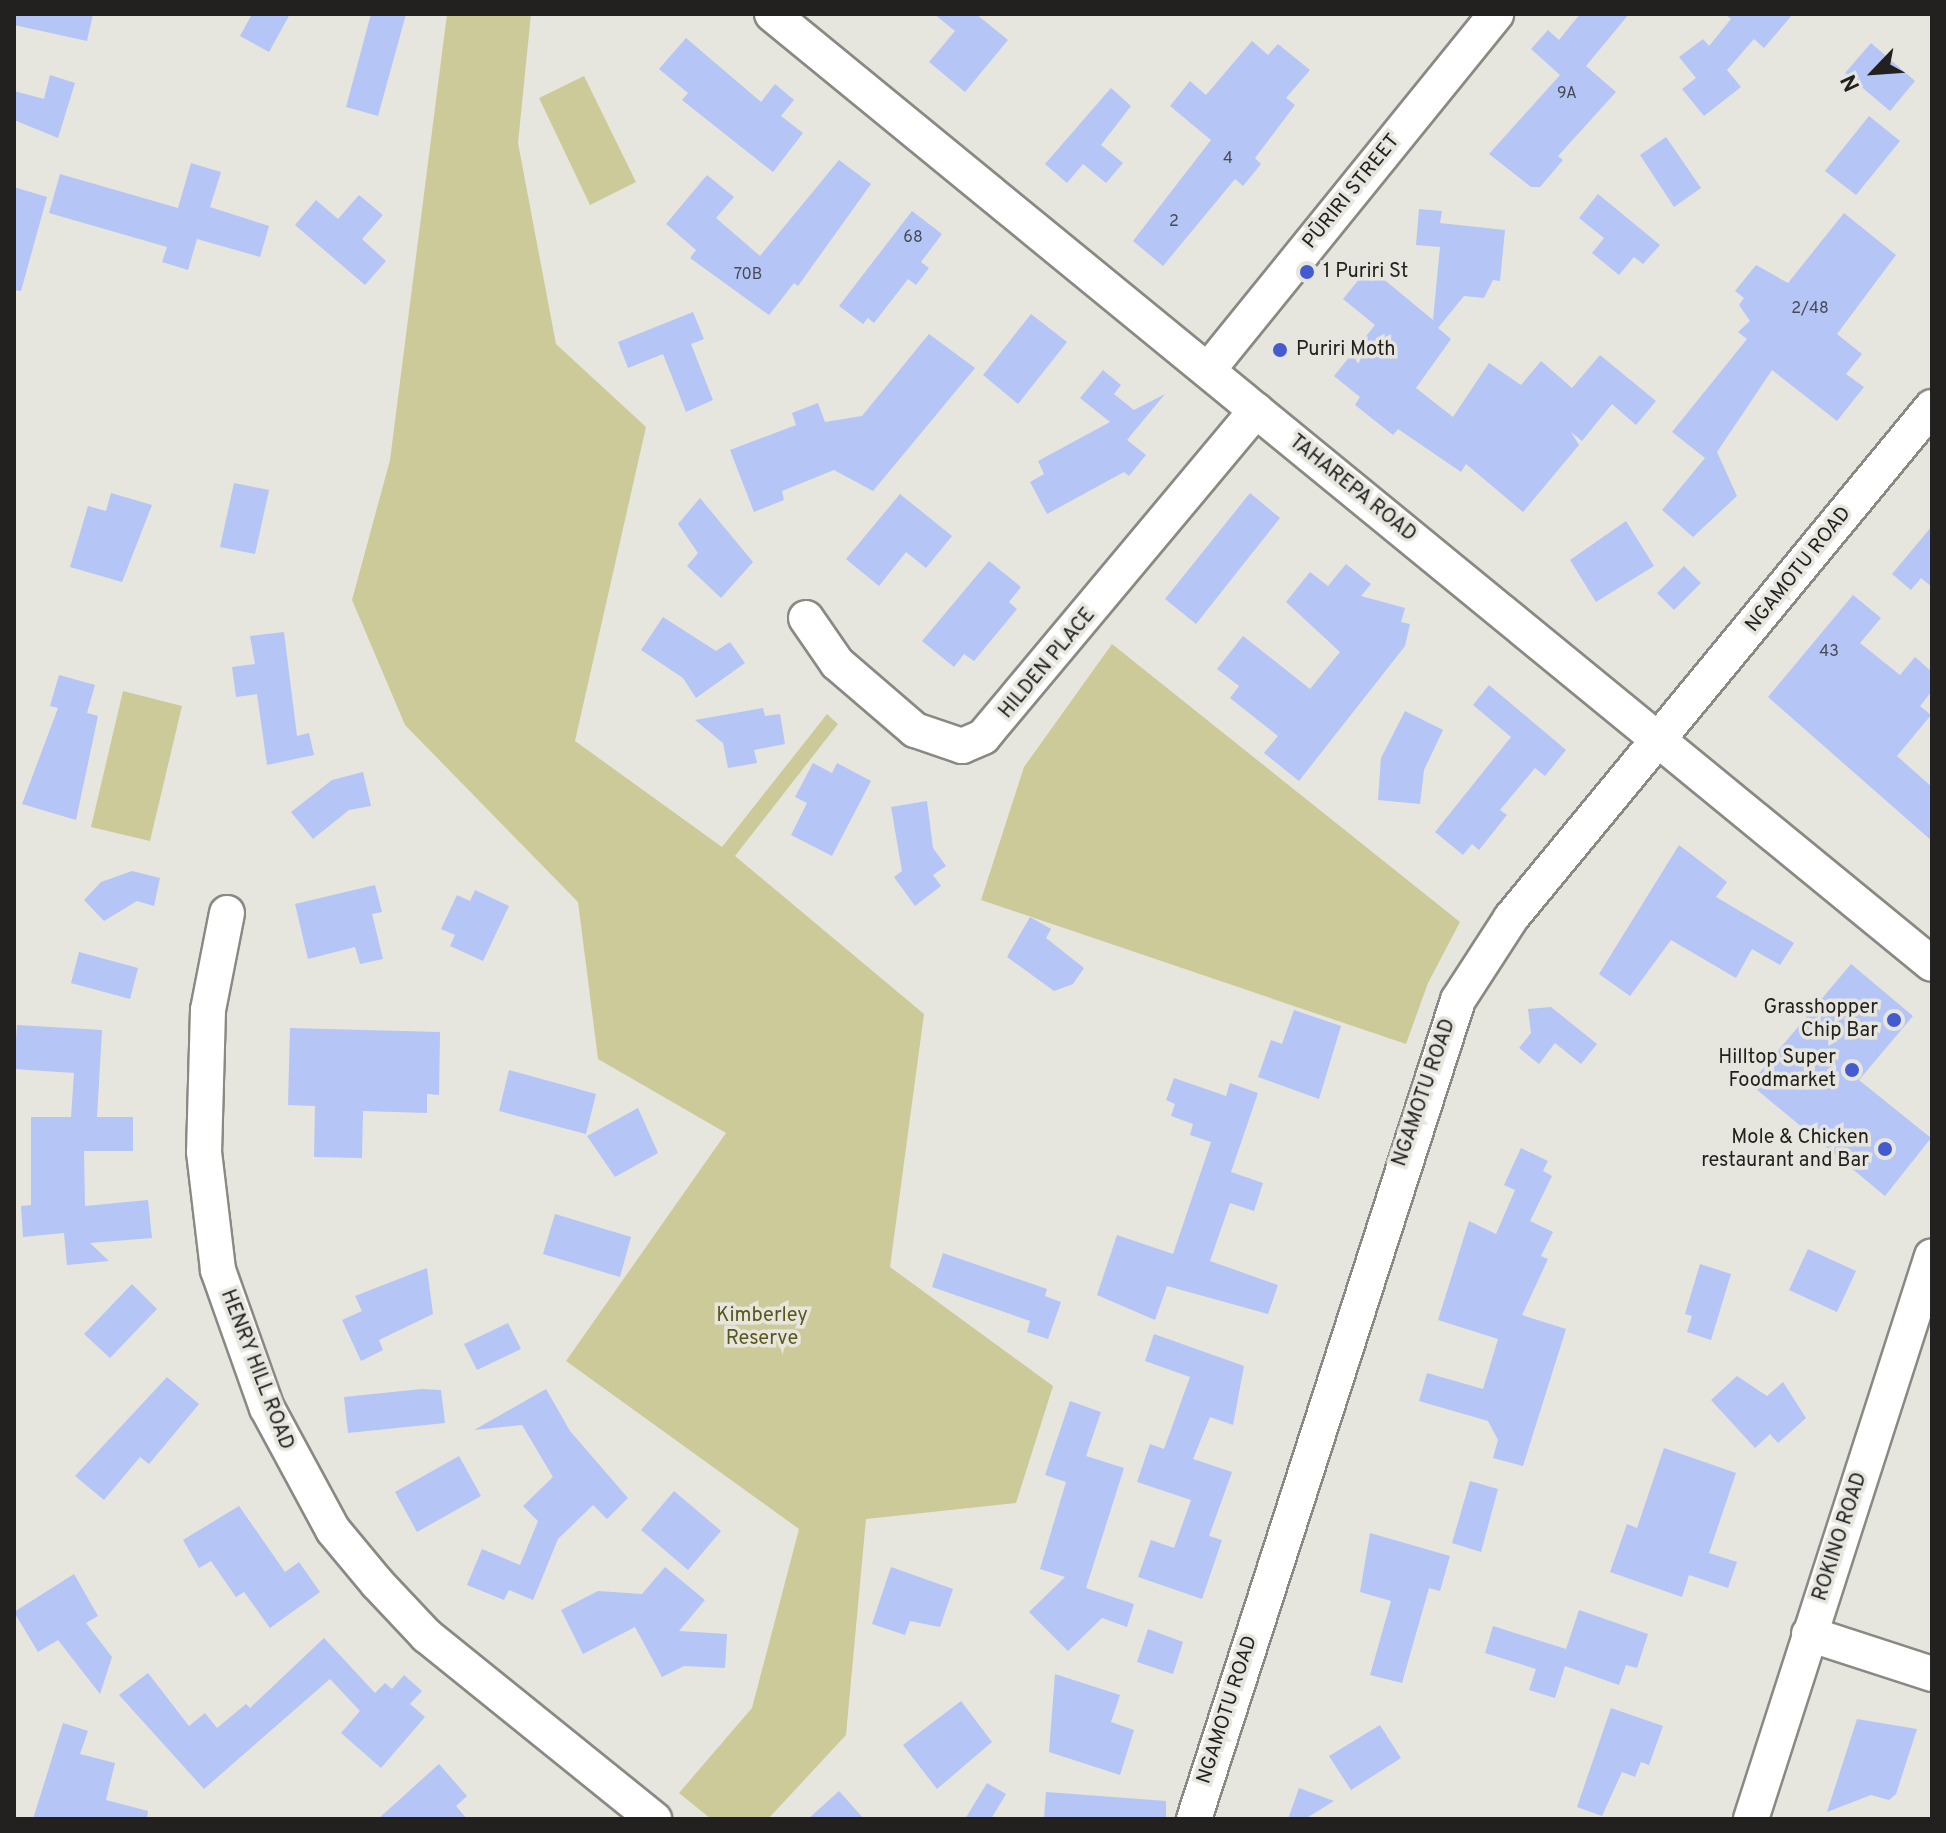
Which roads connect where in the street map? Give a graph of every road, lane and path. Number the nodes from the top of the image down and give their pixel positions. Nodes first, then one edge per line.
1 (1496, 14) edge
2 (791, 20) edge
3 (1208, 370) junction
4 (1932, 407) edge
5 (1256, 410) junction
6 (806, 618) dead end
7 (1659, 741) junction
8 (227, 913) dead end
9 (1932, 964) edge
10 (1932, 1256) edge
11 (1809, 1634) junction
12 (1932, 1674) edge
13 (654, 1819) edge
14 (1194, 1819) edge
15 (1751, 1819) edge

1 - 3 street, PŪRIRI STREET
2 - 3 street, TAHAREPA ROAD
3 - 5 street, TAHAREPA ROAD
4 - 7 street, NGAMOTU ROAD
5 - 6 street, HILDEN PLACE
5 - 7 street, TAHAREPA ROAD
7 - 9 street, TAHAREPA ROAD
7 - 14 street, NGAMOTU ROAD
8 - 13 street, HENRY HILL ROAD
10 - 11 street, ROKINO ROAD
11 - 12 street
11 - 15 street, ROKINO ROAD

